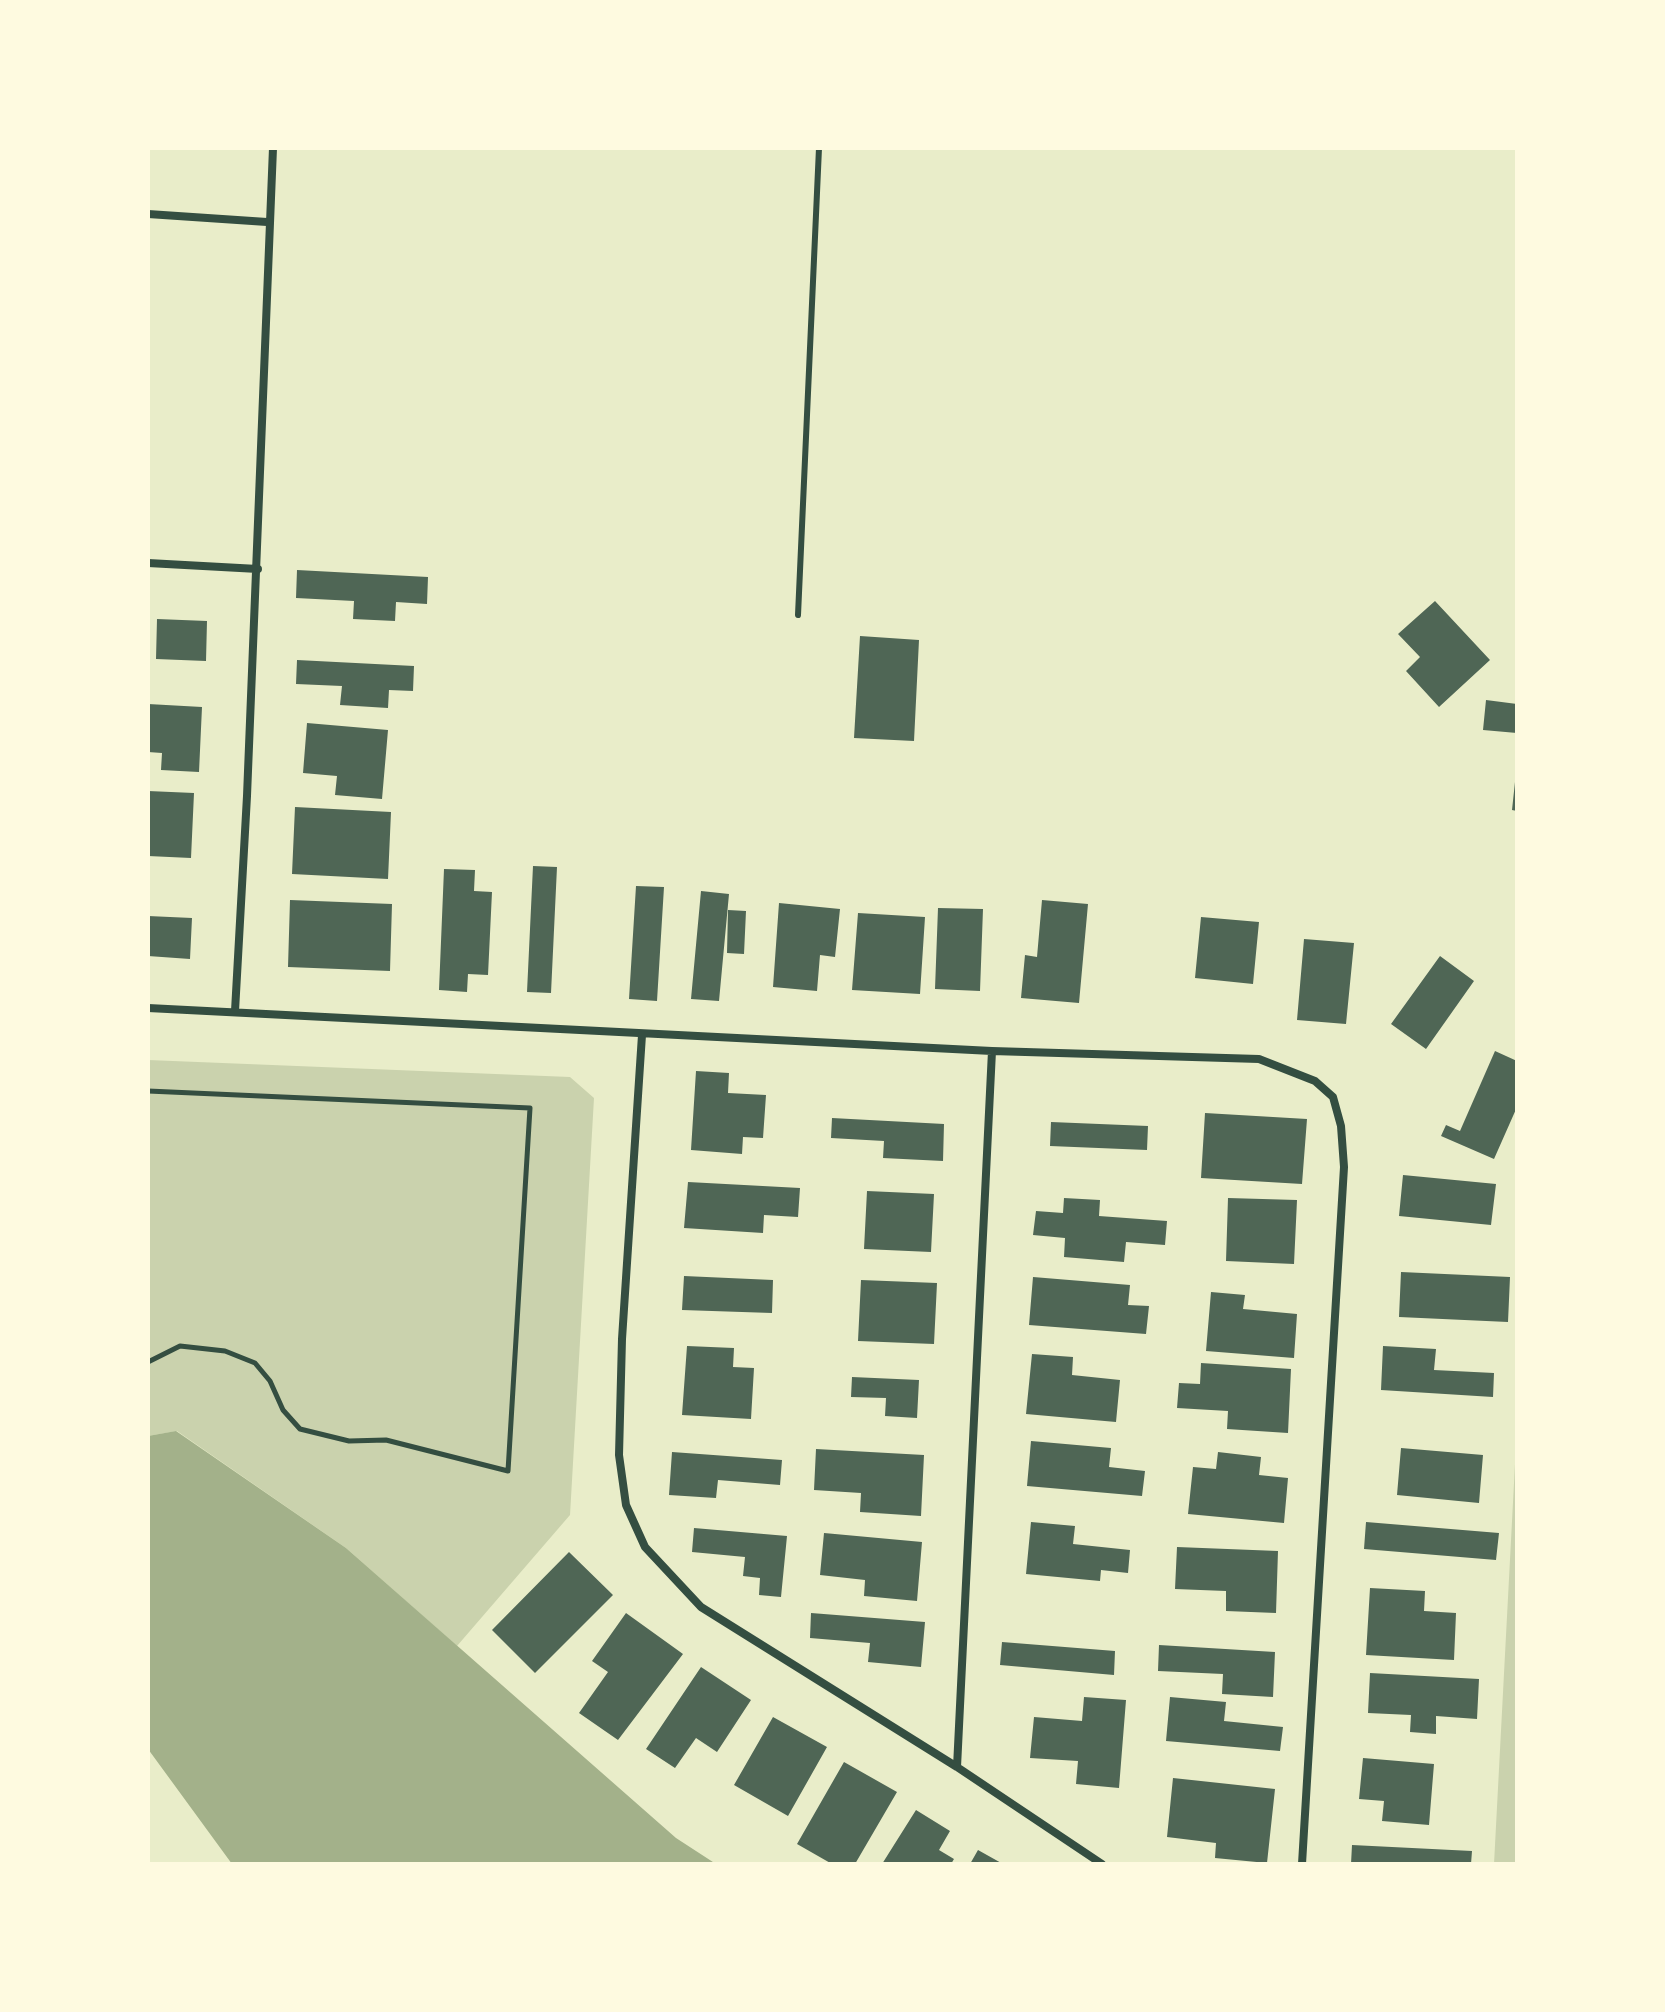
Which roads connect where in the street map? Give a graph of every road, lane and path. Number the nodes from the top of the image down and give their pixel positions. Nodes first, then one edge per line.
1 (273, 148) edge
2 (819, 148) edge
3 (148, 214) edge
4 (267, 222) junction
5 (148, 563) edge
6 (258, 569) junction
7 (798, 615) dead end
8 (148, 1008) edge
9 (235, 1011) junction
10 (642, 1035) junction
11 (992, 1051) junction
12 (148, 1091) edge
13 (148, 1362) edge
14 (957, 1767) junction
15 (1102, 1864) edge
16 (1302, 1864) edge

1 - 4 street
2 - 7 lane
3 - 4 street
4 - 6 street
5 - 6 street
6 - 9 street
8 - 9 street
9 - 10 street
10 - 11 street
10 - 14 street
11 - 14 street
11 - 16 street
12 - 13 path
14 - 15 street

